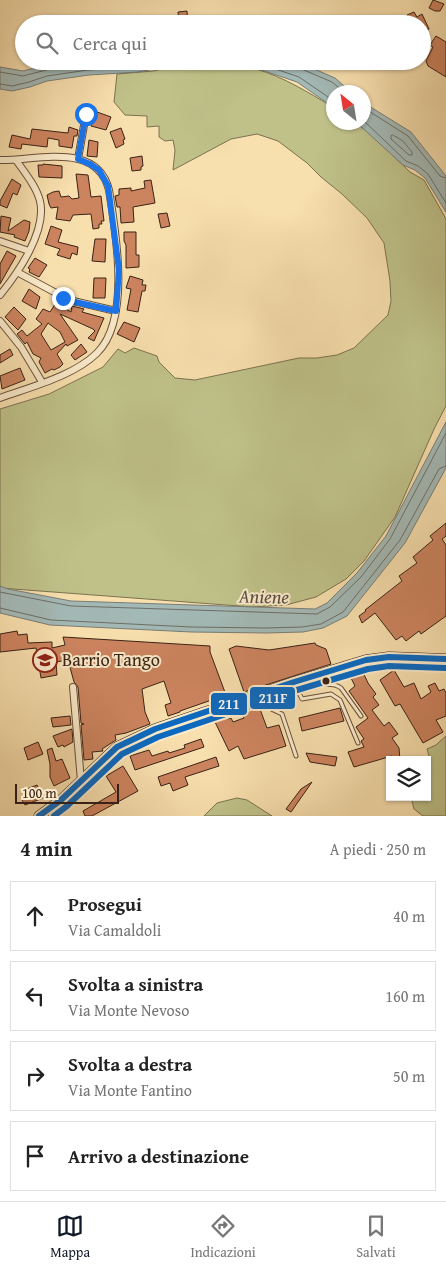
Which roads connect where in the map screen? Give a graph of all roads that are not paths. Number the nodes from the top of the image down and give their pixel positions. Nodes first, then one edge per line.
1 (86, 114) dead end
2 (78, 159) junction
3 (0, 160) edge
4 (16, 160) junction
5 (0, 241) edge
6 (29, 251) junction
7 (17, 272) junction
8 (0, 295) edge
9 (116, 311) junction
10 (0, 321) edge
11 (42, 382) junction
12 (0, 398) edge
13 (446, 659) edge
14 (296, 686) junction
15 (72, 687) dead end
16 (262, 693) junction
17 (361, 716) dead end
18 (358, 743) dead end
19 (296, 756) dead end
20 (82, 780) junction
21 (39, 816) edge

1 - 2 street
2 - 4 street
2 - 9 street
3 - 4 street
4 - 6 street
5 - 6 street
6 - 7 street
7 - 8 street
7 - 9 street
9 - 11 street
10 - 11 street
11 - 12 street
13 - 14 street
14 - 16 street
14 - 17 lane
14 - 18 lane
15 - 20 street
16 - 19 lane
16 - 20 street
20 - 21 street

